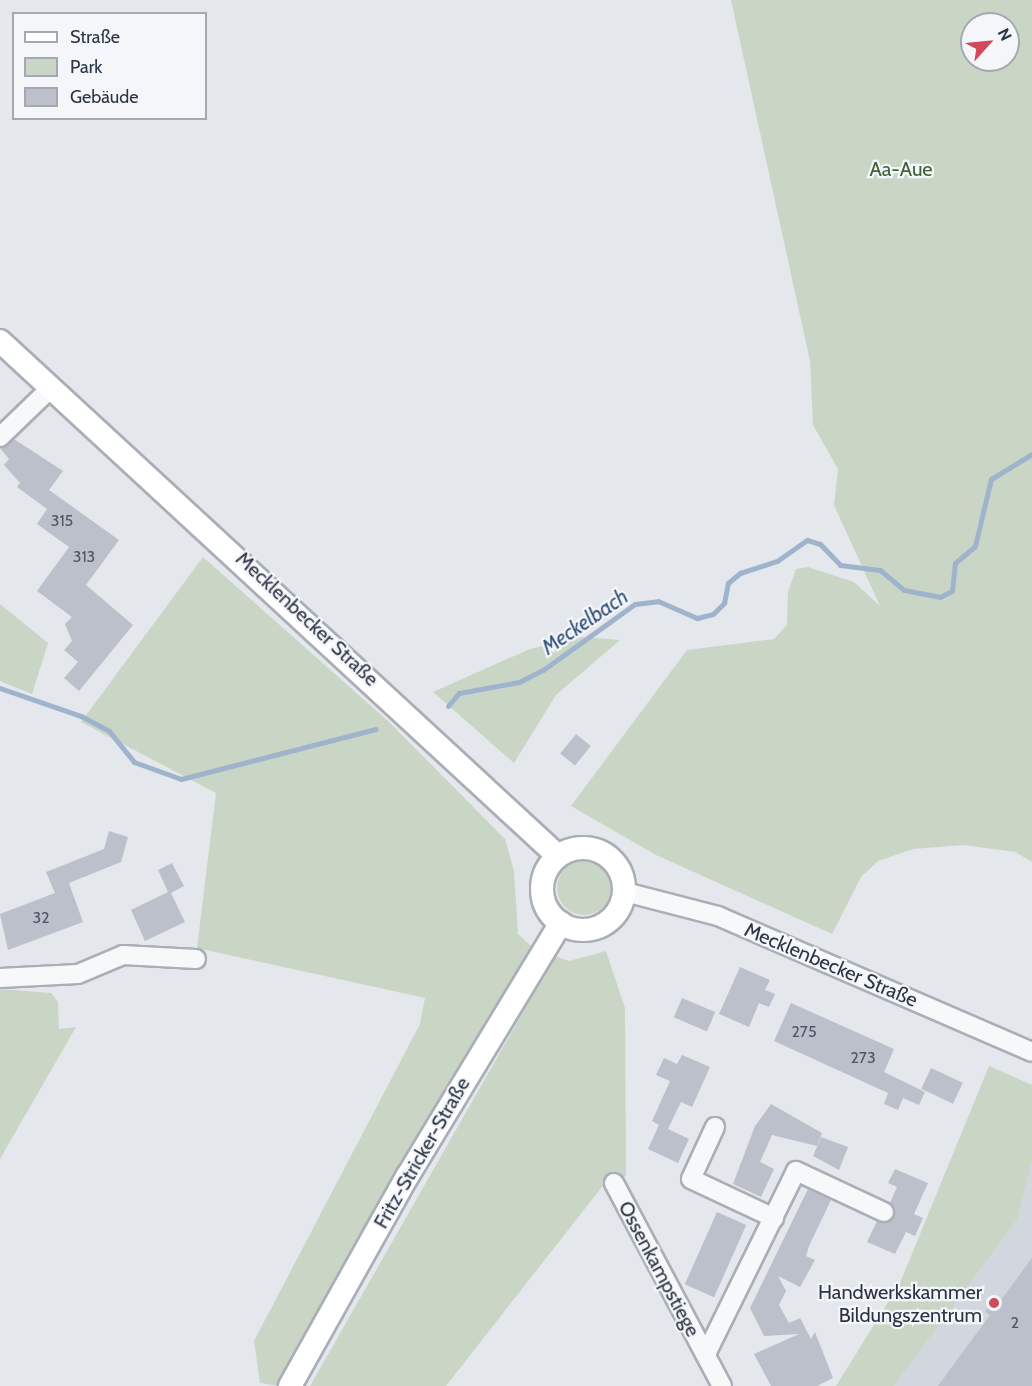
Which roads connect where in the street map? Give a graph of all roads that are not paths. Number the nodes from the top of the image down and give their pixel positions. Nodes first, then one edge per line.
1 (0, 341) edge
2 (52, 387) junction
3 (0, 437) edge
4 (558, 856) junction
5 (624, 892) junction
6 (561, 923) junction
7 (196, 959) dead end
8 (0, 978) edge
9 (1032, 1052) edge
10 (715, 1127) dead end
11 (614, 1183) dead end
12 (884, 1212) dead end
13 (774, 1218) junction
14 (706, 1354) junction
15 (290, 1386) edge
16 (722, 1386) edge

1 - 2 main road, Mecklenbecker Straße
2 - 3 street
2 - 4 main road, Mecklenbecker Straße
4 - 5 main road
4 - 6 main road
5 - 6 main road
5 - 9 street, Mecklenbecker Straße
6 - 15 main road, Fritz-Stricker-Straße
7 - 8 street
10 - 13 street
11 - 14 street, Ossenkampstiege
12 - 13 street, Ossenkampstiege
13 - 14 street, Ossenkampstiege
14 - 16 street, Ossenkampstiege

